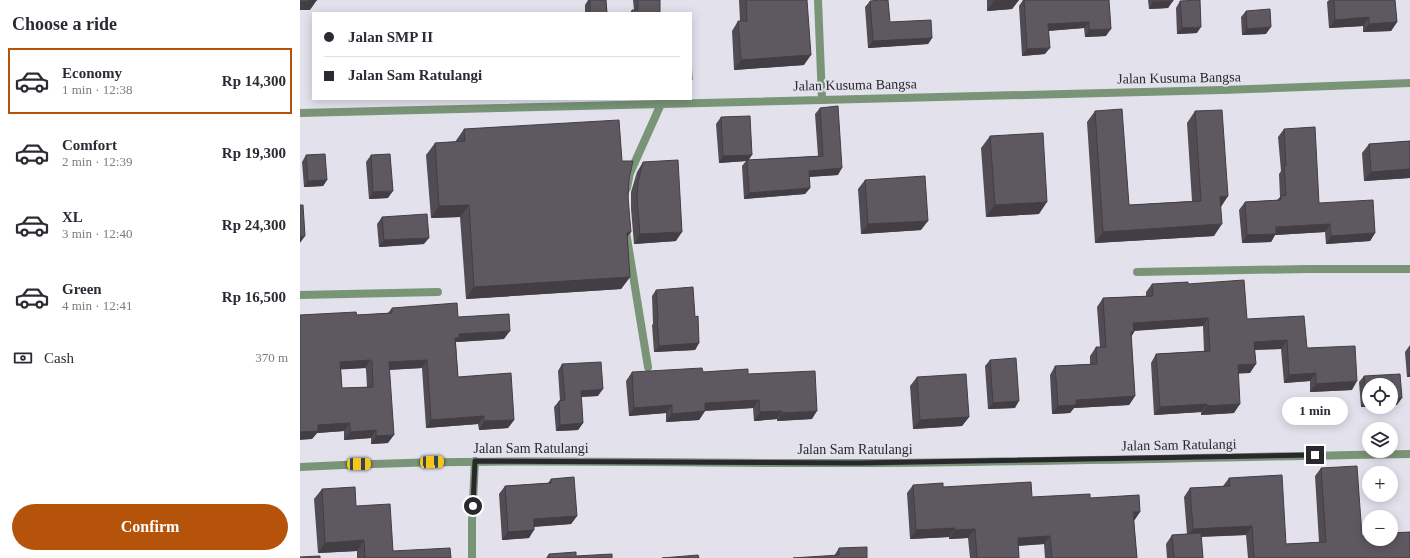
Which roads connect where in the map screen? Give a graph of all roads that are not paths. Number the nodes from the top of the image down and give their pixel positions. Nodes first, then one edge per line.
1 (818, 0) edge
2 (1410, 83) edge
3 (822, 99) junction
4 (661, 104) junction
5 (300, 113) edge
6 (626, 197) edge
7 (626, 223) edge
8 (1410, 269) edge
9 (1137, 272) dead end
10 (438, 292) dead end
11 (300, 295) edge
12 (648, 368) dead end
13 (1410, 454) edge
14 (475, 461) junction
15 (300, 467) edge
16 (472, 558) edge

1 - 3 street
2 - 3 street, Jalan Kusuma Bangsa
3 - 4 street, Jalan Kusuma Bangsa
4 - 5 street, Jalan Kusuma Bangsa
4 - 6 street
7 - 12 street
8 - 9 street
10 - 11 street
13 - 14 street, Jalan Sam Ratulangi
14 - 15 street, Jalan Sam Ratulangi
14 - 16 street

